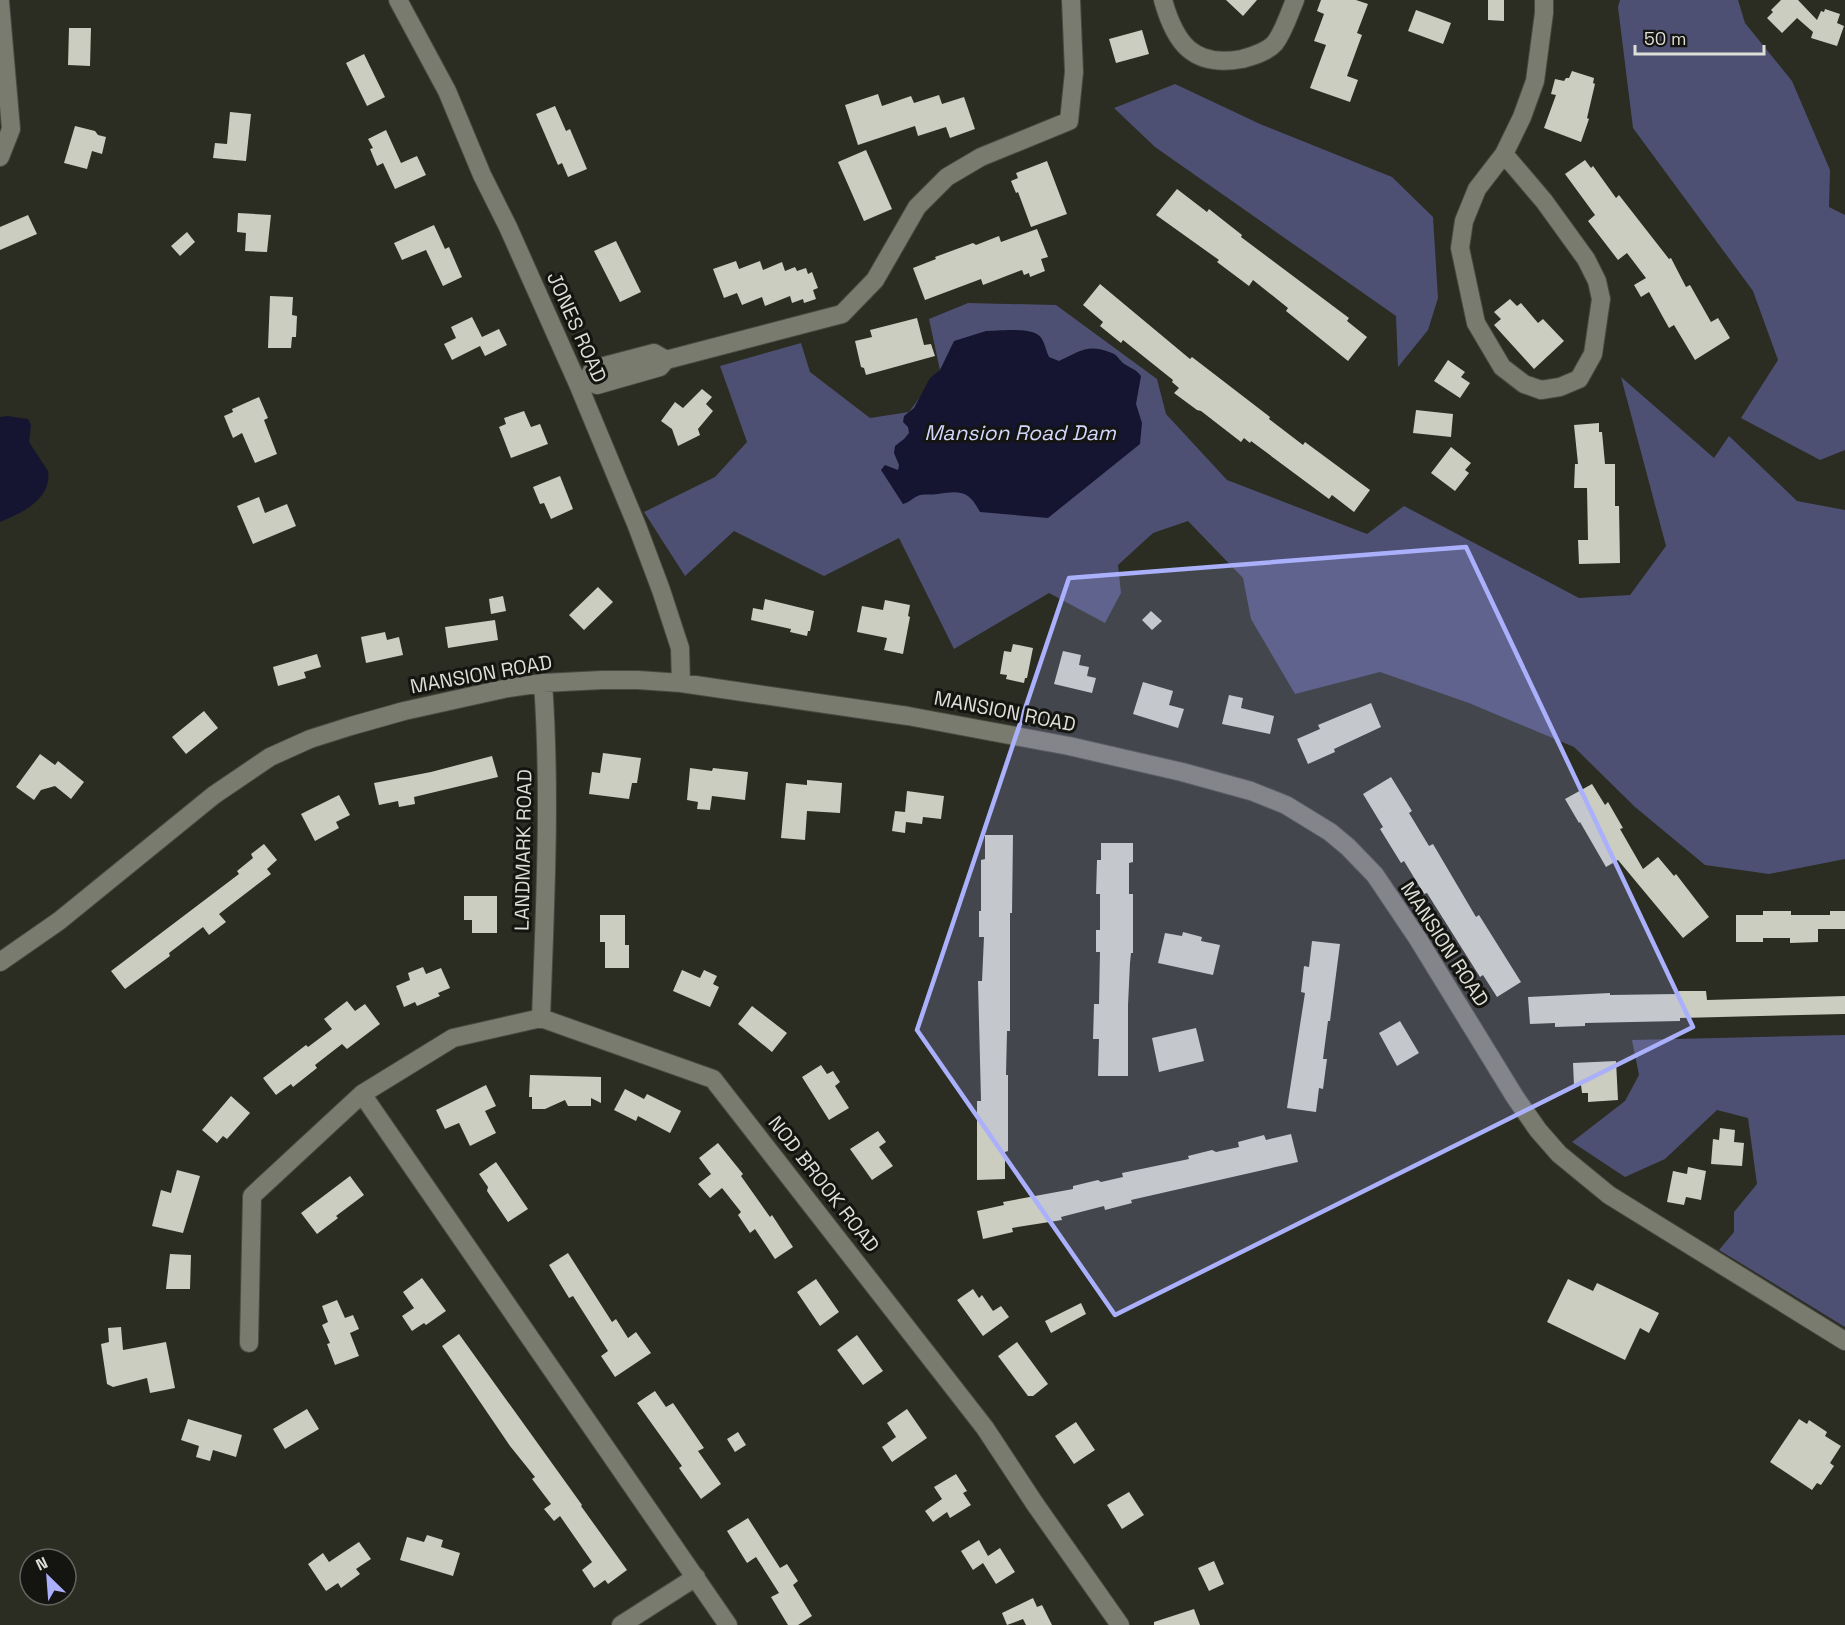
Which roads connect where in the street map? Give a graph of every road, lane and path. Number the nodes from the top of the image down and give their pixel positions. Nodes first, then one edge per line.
1 (398, 0) edge
2 (1071, 0) edge
3 (1163, 0) edge
4 (1294, 0) edge
5 (1544, 0) edge
6 (0, 2) edge
7 (1504, 154) junction
8 (0, 157) edge
9 (582, 383) junction
10 (543, 683) junction
11 (681, 683) junction
12 (0, 962) edge
13 (541, 1018) junction
14 (362, 1094) junction
15 (1845, 1341) edge
16 (249, 1343) dead end
17 (696, 1577) junction
18 (621, 1625) edge
19 (728, 1625) edge
20 (1120, 1625) edge

1 - 9 street, JONES ROAD
2 - 9 street
3 - 4 street
5 - 7 street
6 - 8 street
7 - 7 street
9 - 11 street, JONES ROAD
10 - 11 street, MANSION ROAD
10 - 12 street, MANSION ROAD
10 - 13 street, LANDMARK ROAD
11 - 15 street, MANSION ROAD
13 - 14 street
13 - 20 street, NOD BROOK ROAD
14 - 16 street
14 - 17 street
17 - 18 street
17 - 19 street

